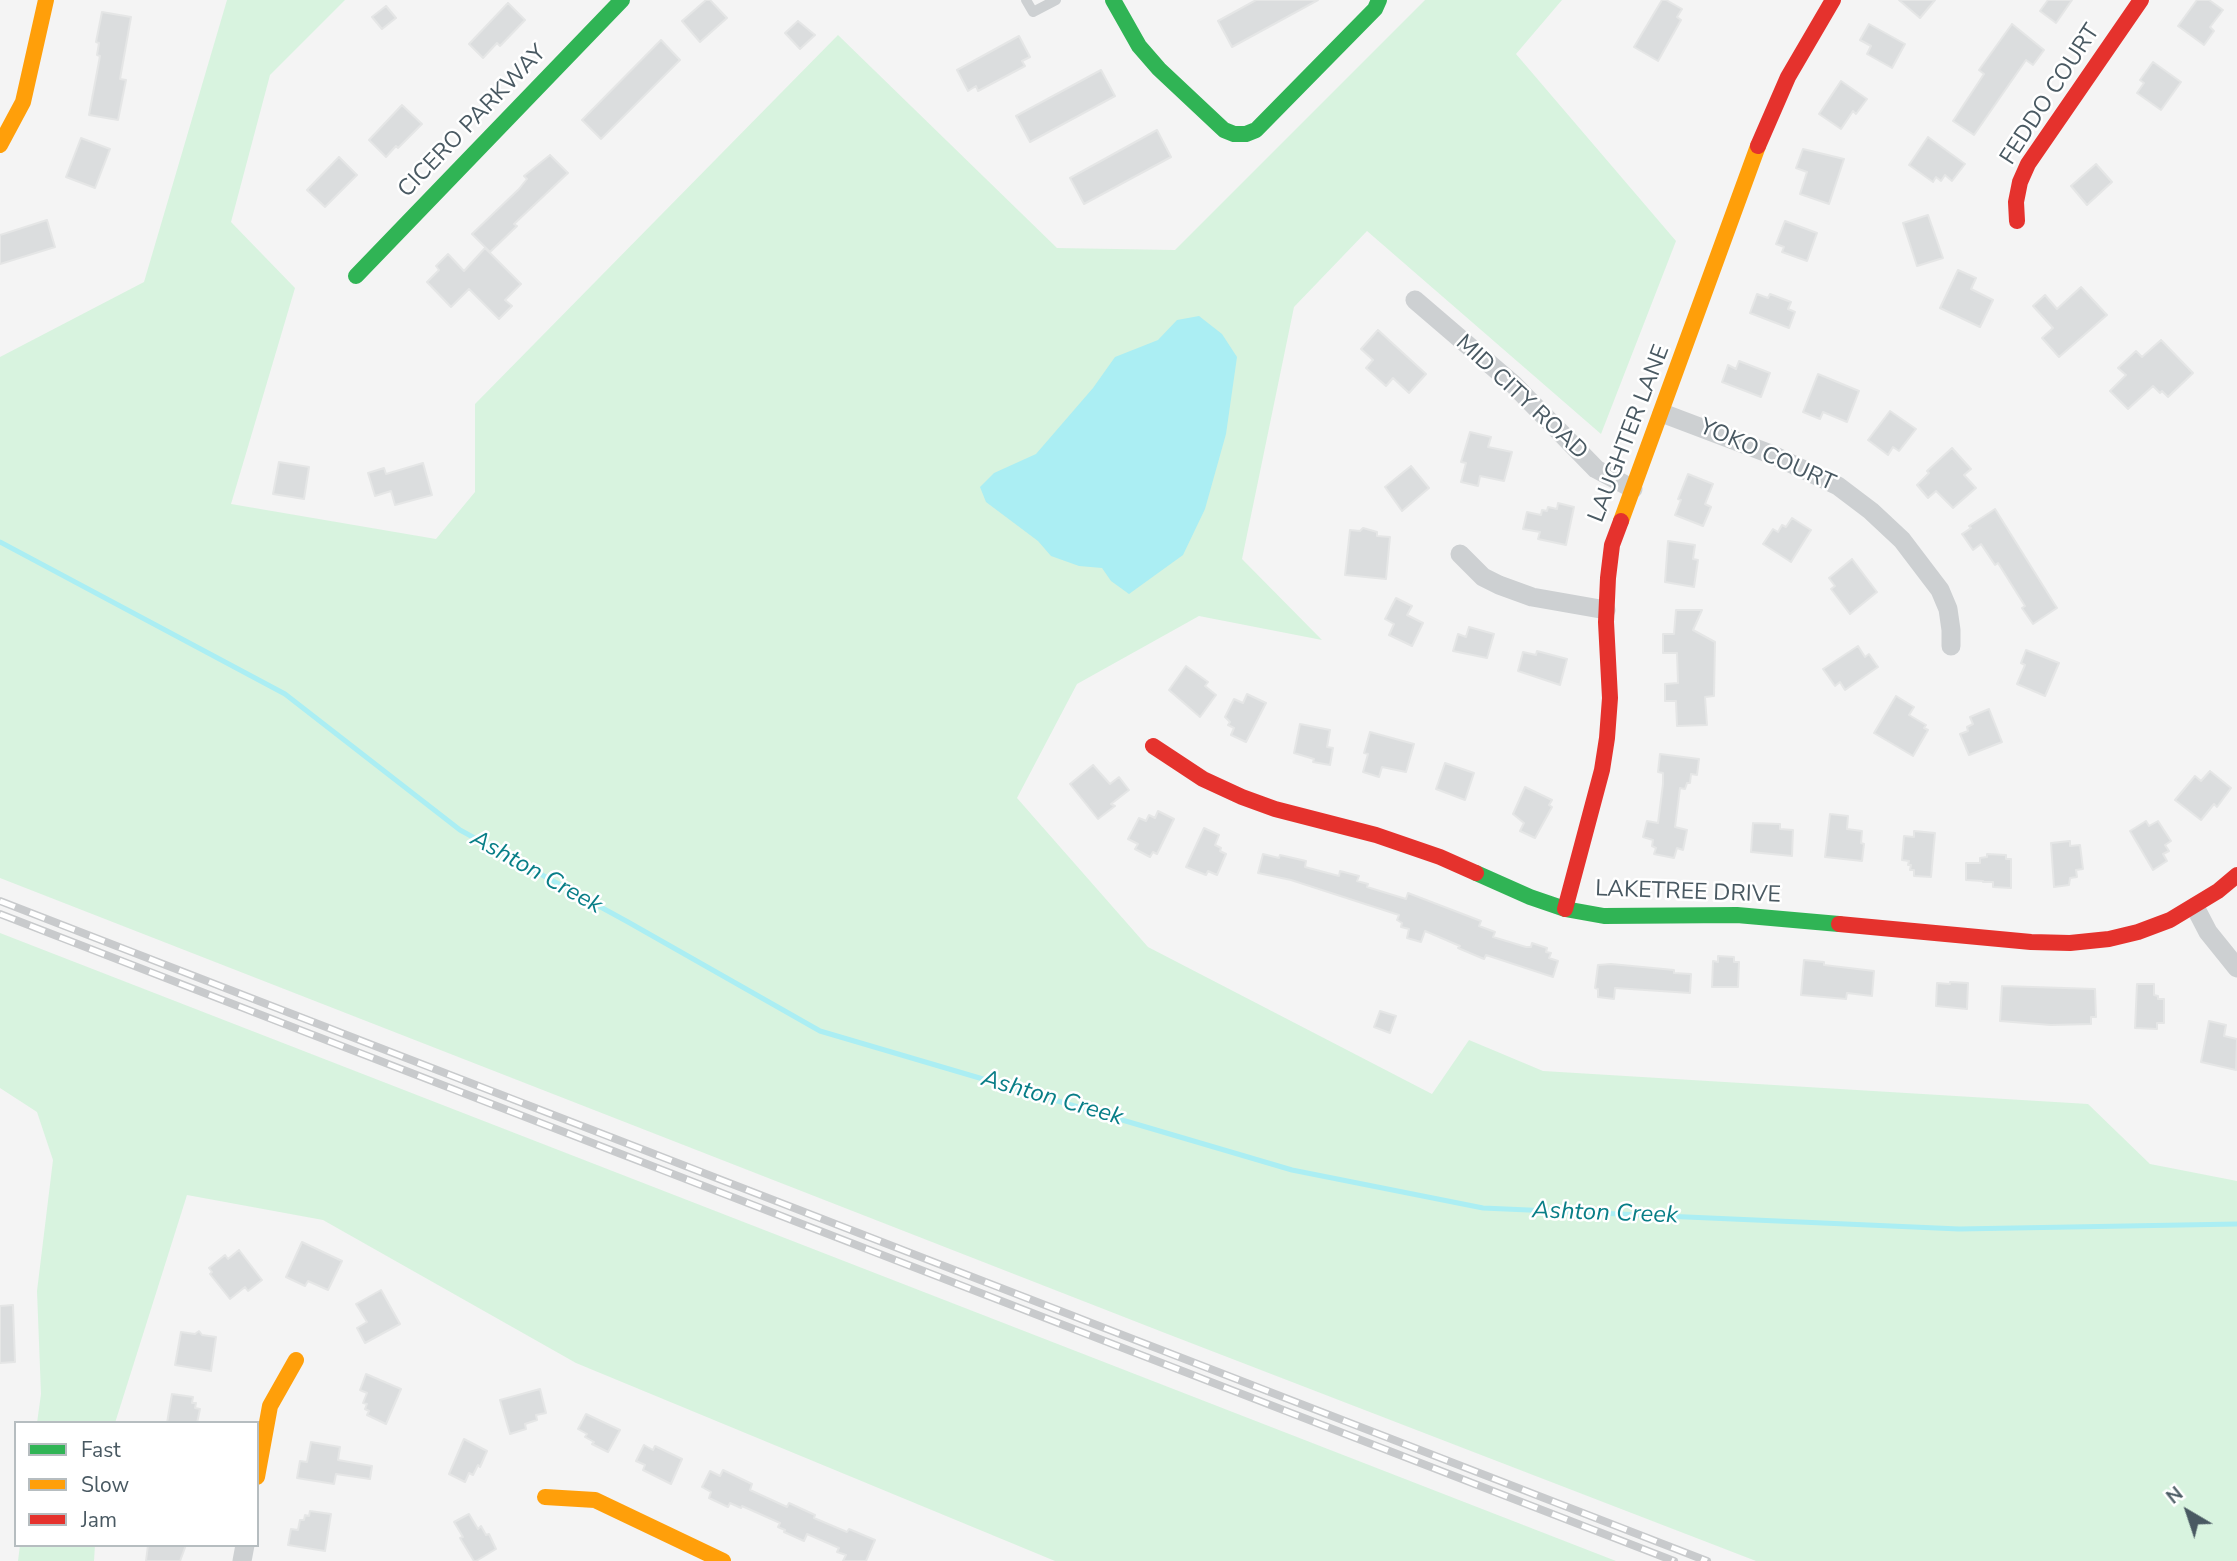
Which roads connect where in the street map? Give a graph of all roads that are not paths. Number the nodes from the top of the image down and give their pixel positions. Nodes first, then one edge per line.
1 (46, 0) edge
2 (622, 0) edge
3 (1026, 0) edge
4 (1056, 0) edge
5 (1113, 0) edge
6 (1380, 0) edge
7 (1833, 0) edge
8 (2141, 0) edge
9 (1, 145) edge
10 (2017, 221) dead end
11 (356, 276) dead end
12 (1415, 300) dead end
13 (1662, 413) junction
14 (1633, 489) junction
15 (1460, 554) dead end
16 (1606, 610) junction
17 (1951, 646) dead end
18 (1153, 746) dead end
19 (2237, 875) edge
20 (2195, 907) junction
21 (1565, 909) junction
22 (2237, 968) edge
23 (296, 1360) dead end
24 (259, 1466) edge
25 (545, 1497) dead end
26 (723, 1561) edge

1 - 9 street
2 - 11 street, CICERO PARKWAY
3 - 4 lane
5 - 6 street
7 - 13 street, LAUGHTER LANE
8 - 10 street, FEDDO COURT
12 - 14 street, MID CITY ROAD
13 - 14 street, LAUGHTER LANE
13 - 17 street, YOKO COURT
14 - 16 street, LAUGHTER LANE
15 - 16 street
16 - 21 street, LAUGHTER LANE
18 - 21 street, LAKETREE DRIVE
19 - 20 street, LAKETREE DRIVE
20 - 21 street, LAKETREE DRIVE
20 - 22 street
23 - 24 street
25 - 26 street

